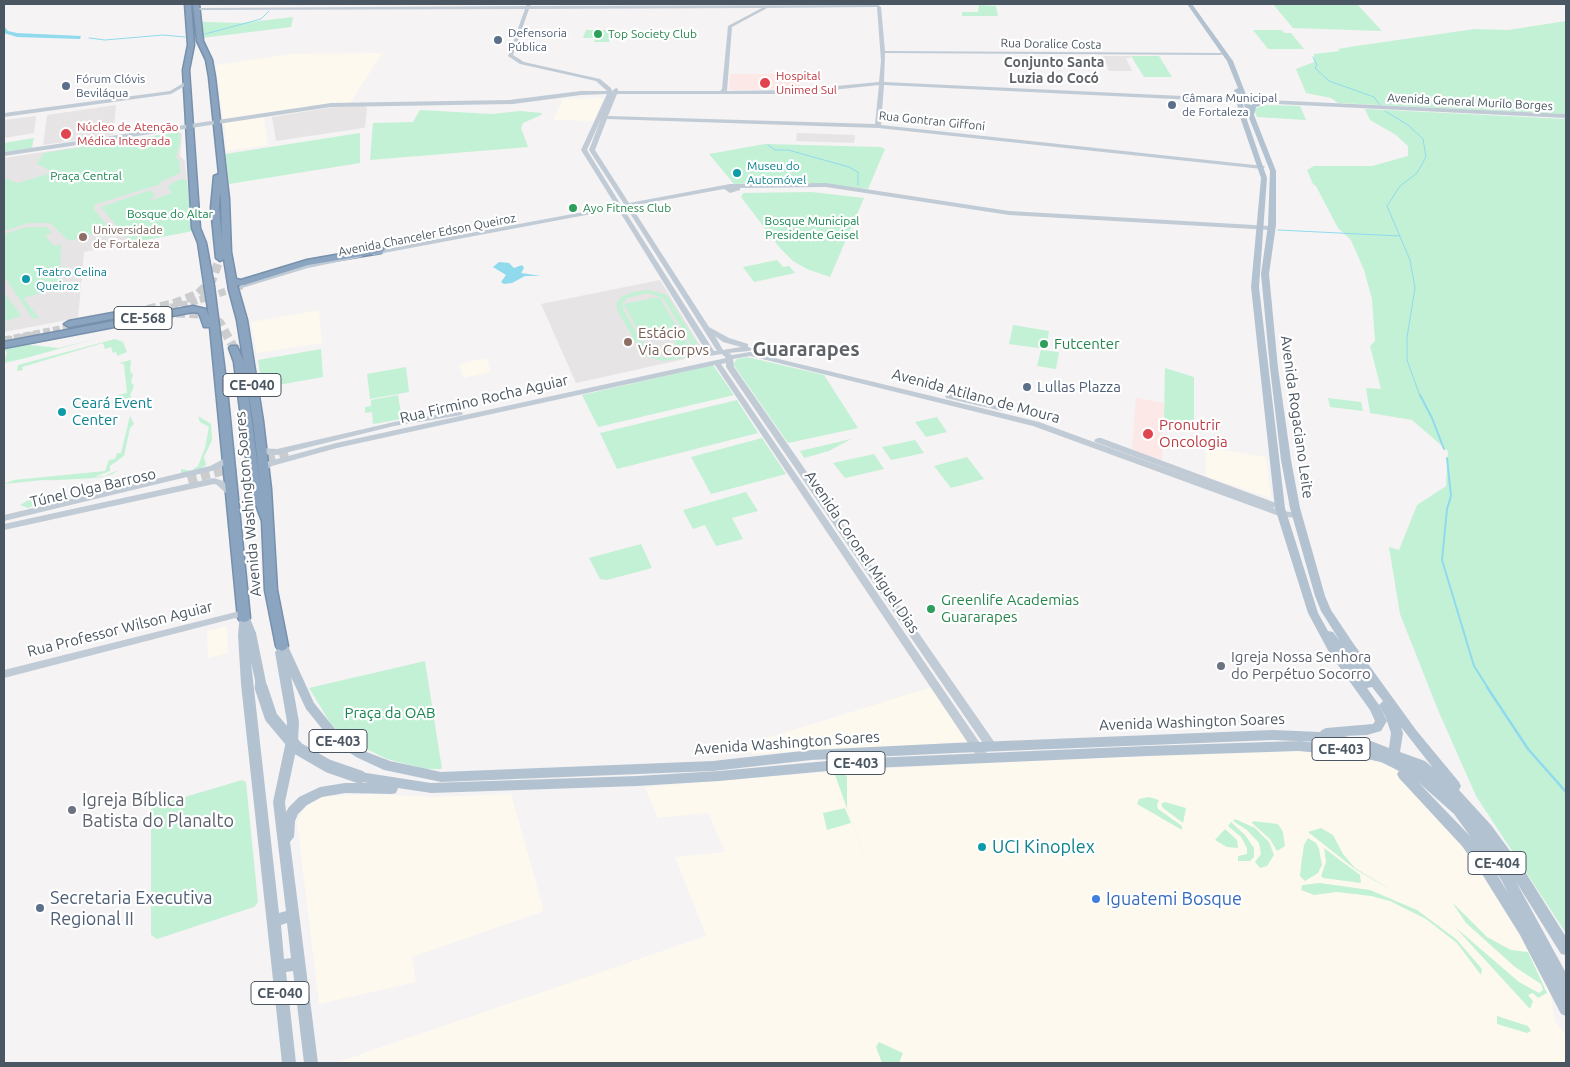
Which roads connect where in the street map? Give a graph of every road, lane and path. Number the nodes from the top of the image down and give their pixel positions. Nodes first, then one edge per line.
1 (188, 4) edge
2 (1184, 4) edge
3 (1190, 4) edge
4 (530, 5) edge
5 (769, 5) edge
6 (880, 6) edge
7 (196, 7) edge
8 (882, 52) junction
9 (1221, 54) junction
10 (187, 83) junction
11 (882, 83) junction
12 (722, 92) junction
13 (611, 94) junction
14 (188, 97) junction
15 (128, 100) junction
16 (1243, 101) junction
17 (1265, 103) junction
18 (1372, 107) junction
19 (1251, 115) junction
20 (1566, 116) edge
21 (4, 117) edge
22 (599, 117) junction
23 (606, 117) junction
24 (227, 121) joint
25 (217, 123) junction
26 (878, 126) junction
27 (190, 128) junction
28 (1254, 145) junction
29 (1264, 146) junction
30 (4, 155) edge
31 (221, 163) junction
32 (1262, 167) junction
33 (604, 176) junction
34 (624, 207) junction
35 (580, 215) junction
36 (530, 222) junction
37 (511, 230) junction
38 (1260, 230) junction
39 (1271, 231) junction
40 (649, 246) junction
41 (381, 250) junction
42 (220, 258) tunnel mouth
43 (232, 281) junction
44 (242, 286) tunnel mouth
45 (235, 297) junction
46 (134, 312) tunnel mouth
47 (704, 327) junction
48 (4, 338) edge
49 (1260, 340) junction
50 (1271, 342) junction
51 (4, 344) edge
52 (234, 348) tunnel mouth
53 (757, 350) junction
54 (725, 356) junction
55 (712, 359) junction
56 (1262, 359) junction
57 (1273, 360) junction
58 (222, 389) junction
59 (496, 407) junction
60 (453, 420) junction
61 (261, 451) junction
62 (290, 453) tunnel mouth
63 (229, 459) junction
64 (263, 469) junction
65 (188, 480) tunnel mouth
66 (232, 494) junction
67 (1281, 511) junction
68 (1296, 515) junction
69 (4, 518) edge
70 (269, 524) junction
71 (4, 526) edge
72 (886, 592) junction
73 (874, 596) junction
74 (244, 615) junction
75 (1321, 627) junction
76 (282, 646) junction
77 (4, 674) edge
78 (1298, 734) junction
79 (991, 746) junction
80 (977, 747) junction
81 (1390, 749) junction
82 (984, 758) junction
83 (1401, 769) junction
84 (431, 788) junction
85 (1487, 829) junction
86 (285, 842) junction
87 (294, 915) junction
88 (275, 922) junction
89 (1566, 950) edge
90 (297, 963) junction
91 (278, 967) junction
92 (1566, 987) edge
93 (1566, 1009) edge
94 (289, 1063) edge
95 (311, 1063) edge

1 - 10 highway, Avenida Washington Soares / CE-040
2 - 9 main road, Avenida Rogaciano Leite
3 - 16 main road, Avenida Rogaciano Leite
4 - 5 street
4 - 7 street
4 - 13 street
5 - 6 street
5 - 12 street
6 - 8 street
7 - 25 highway, Avenida Washington Soares / CE-040
8 - 9 street, Rua Doralice Costa
8 - 11 street
9 - 16 main road, Avenida Rogaciano Leite
10 - 14 highway, Avenida Washington Soares / CE-040
10 - 15 street
11 - 12 main road
11 - 16 street
11 - 26 main road
12 - 13 street
13 - 22 street, Avenida Coronel Miguel Dias
13 - 23 street, Avenida Coronel Miguel Dias
13 - 24 street
14 - 15 street
14 - 27 highway, Avenida Washington Soares / CE-040
15 - 21 street
16 - 17 street, Avenida General Murilo Borges
16 - 18 street, Avenida General Murilo Borges
16 - 19 main road, Avenida Rogaciano Leite
16 - 28 main road, Avenida Rogaciano Leite
17 - 18 street, Avenida General Murilo Borges
17 - 19 main road
18 - 20 street, Avenida General Murilo Borges
19 - 29 main road, Avenida Rogaciano Leite
22 - 23 street, Rua Gontran Giffoni
22 - 33 street, Avenida Coronel Miguel Dias
23 - 26 street, Rua Gontran Giffoni
23 - 33 main road, Avenida Coronel Miguel Dias
24 - 25 main road
25 - 27 street
25 - 31 highway, Avenida Washington Soares / CE-040
26 - 32 street, Rua Gontran Giffoni
27 - 30 street
27 - 58 highway, Avenida Washington Soares / CE-040
28 - 29 main road
28 - 32 main road, Avenida Rogaciano Leite
29 - 39 main road, Avenida Rogaciano Leite
31 - 42 highway
31 - 43 highway, Avenida Washington Soares / CE-040
32 - 38 main road, Avenida Rogaciano Leite
33 - 34 street, Avenida Coronel Miguel Dias
34 - 35 street, Avenida Chanceler Edson Queiroz
34 - 38 street, Avenida Chanceler Edson Queiroz
34 - 40 street, Avenida Coronel Miguel Dias
35 - 36 main road, Avenida Chanceler Edson Queiroz
35 - 37 street, Avenida Chanceler Edson Queiroz
36 - 37 street
36 - 41 street, Avenida Chanceler Edson Queiroz
37 - 45 street, Avenida Chanceler Edson Queiroz
38 - 39 street, Avenida Chanceler Edson Queiroz
38 - 49 main road, Avenida Rogaciano Leite
39 - 50 main road, Avenida Rogaciano Leite
40 - 47 street, Avenida Coronel Miguel Dias
40 - 55 main road, Avenida Coronel Miguel Dias
41 - 43 highway
41 - 44 street, Avenida Chanceler Edson Queiroz
43 - 45 highway, Avenida Washington Soares / CE-040
45 - 61 highway, Avenida Washington Soares / CE-040
46 - 48 highway
47 - 53 street
47 - 54 street, Avenida Coronel Miguel Dias
49 - 50 main road
49 - 56 main road, Avenida Rogaciano Leite
50 - 57 main road, Avenida Rogaciano Leite
51 - 58 highway, CE-568
52 - 70 highway
53 - 54 street, Avenida Atilano de Moura
53 - 67 street, Avenida Atilano de Moura
54 - 55 street
54 - 55 street
54 - 67 street, Avenida Atilano de Moura
54 - 72 street, Avenida Coronel Miguel Dias
55 - 59 street, Rua Firmino Rocha Aguiar
55 - 73 street, Avenida Coronel Miguel Dias
56 - 57 main road
56 - 67 main road, Avenida Rogaciano Leite
57 - 68 main road, Avenida Rogaciano Leite
58 - 63 highway, Avenida Washington Soares / CE-040
59 - 60 street, Rua Firmino Rocha Aguiar
59 - 61 street, Rua Firmino Rocha Aguiar
60 - 62 street
60 - 64 street, Rua Firmino Rocha Aguiar
61 - 64 highway, Avenida Washington Soares / CE-040
63 - 66 highway, Avenida Washington Soares / CE-040
63 - 69 street
64 - 70 highway, Avenida Washington Soares / CE-040
65 - 71 street, Túnel Olga Barroso
66 - 71 street
66 - 74 highway, Avenida Washington Soares / CE-040
67 - 68 street, Avenida Atilano de Moura
67 - 75 main road, Avenida Rogaciano Leite
68 - 85 main road, Avenida Rogaciano Leite / CE-404
70 - 76 highway, Avenida Washington Soares / CE-040
72 - 73 street
72 - 79 street, Avenida Coronel Miguel Dias
73 - 80 street, Avenida Coronel Miguel Dias
74 - 77 street, Rua Professor Wilson Aguiar
74 - 84 main road, Avenida Washington Soares / CE-403, bridge
74 - 88 main road, Avenida Washington Soares / CE-040
75 - 78 main road, Avenida Rogaciano Leite
75 - 81 main road
76 - 80 main road, Avenida Washington Soares / CE-403
76 - 86 main road, Avenida Washington Soares / CE-040
78 - 79 main road, Avenida Washington Soares / CE-403
78 - 81 main road, Avenida Washington Soares / CE-403
79 - 80 main road, Avenida Washington Soares / CE-403
80 - 82 street, Avenida Coronel Miguel Dias
81 - 85 main road, CE-404
82 - 83 main road, Avenida Washington Soares / CE-403
82 - 84 main road, Avenida Washington Soares / CE-403
83 - 92 main road, CE-404
83 - 93 main road
84 - 86 main road
85 - 89 main road, CE-404
86 - 87 main road, CE-040
87 - 88 main road
87 - 90 main road, CE-040
88 - 91 main road, CE-040
90 - 91 main road
90 - 95 main road, CE-040
91 - 94 main road, CE-040

